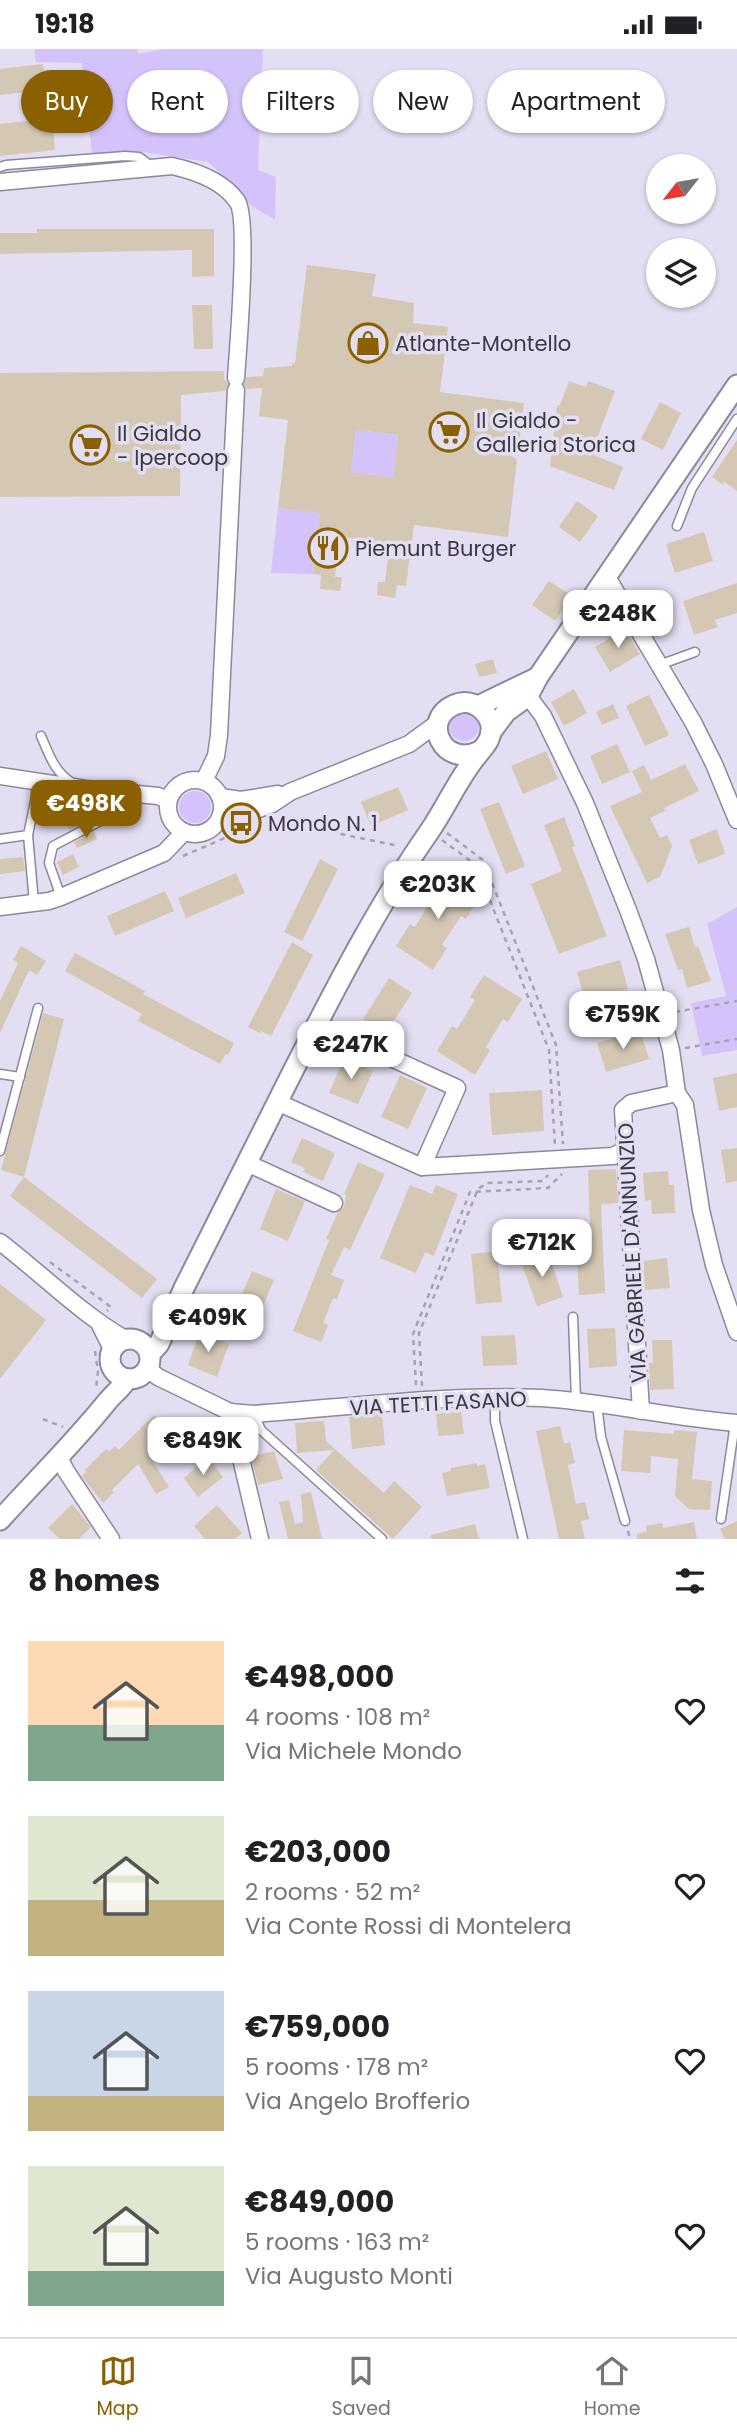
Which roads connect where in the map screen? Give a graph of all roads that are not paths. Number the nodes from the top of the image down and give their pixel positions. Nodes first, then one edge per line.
1 (0, 167) edge
2 (153, 168) junction
3 (0, 182) edge
4 (737, 385) edge
5 (737, 419) edge
6 (675, 477) junction
7 (692, 488) junction
8 (677, 526) dead end
9 (607, 577) junction
10 (695, 652) dead end
11 (659, 665) junction
12 (538, 677) junction
13 (528, 696) junction
14 (478, 706) junction
15 (439, 722) junction
16 (491, 732) junction
17 (41, 736) dead end
18 (409, 744) junction
19 (446, 748) junction
20 (480, 751) junction
21 (0, 776) edge
22 (204, 781) junction
23 (39, 782) junction
24 (86, 789) junction
25 (117, 791) junction
26 (290, 792) junction
27 (453, 792) junction
28 (220, 797) junction
29 (169, 800) junction
30 (220, 818) junction
31 (737, 820) edge
32 (184, 832) junction
33 (28, 835) junction
34 (0, 839) edge
35 (61, 897) junction
36 (34, 903) junction
37 (0, 907) edge
38 (38, 1008) dead end
39 (317, 1024) junction
40 (0, 1074) edge
41 (20, 1077) junction
42 (677, 1093) junction
43 (277, 1102) junction
44 (625, 1150) junction
45 (0, 1151) edge
46 (247, 1163) junction
47 (422, 1167) junction
48 (334, 1203) dead end
49 (0, 1242) edge
50 (573, 1317) dead end
51 (737, 1332) edge
52 (135, 1350) junction
53 (120, 1374) junction
54 (495, 1398) junction
55 (576, 1400) junction
56 (597, 1404) junction
57 (641, 1411) junction
58 (230, 1412) junction
59 (254, 1414) junction
60 (736, 1423) edge
61 (59, 1457) junction
62 (721, 1519) dead end
63 (0, 1520) edge
64 (625, 1521) dead end
65 (111, 1539) edge
66 (260, 1539) edge
67 (382, 1539) edge
68 (523, 1539) edge

1 - 2 lane
2 - 3 street
2 - 22 street
4 - 6 street
5 - 7 lane
6 - 7 lane
6 - 9 street
7 - 8 lane
9 - 11 street
9 - 12 street
10 - 11 lane
11 - 31 street
12 - 13 street
12 - 14 street
13 - 16 street
13 - 42 street
14 - 15 street
14 - 16 street
15 - 18 street
15 - 19 street
16 - 20 street
17 - 24 lane
18 - 19 street
18 - 26 street
19 - 20 street
19 - 27 street
20 - 27 street
21 - 23 street
22 - 28 street
22 - 29 street
23 - 24 street
23 - 33 lane
24 - 25 street
25 - 29 street
25 - 35 lane
26 - 28 street
26 - 30 street
27 - 39 street
28 - 30 street
29 - 32 street
30 - 32 street
32 - 35 street
33 - 34 lane
33 - 36 lane
35 - 36 street
36 - 37 street
38 - 41 lane
39 - 43 street
39 - 47 street
40 - 41 lane
41 - 45 lane
42 - 44 street, VIA GABRIELE D'ANNUNZIO
42 - 51 street
43 - 46 street
43 - 47 street
44 - 47 street
44 - 57 street, VIA GABRIELE D'ANNUNZIO
46 - 48 street
46 - 52 street
49 - 52 street, VIA TETTI FASANO
50 - 55 lane
52 - 53 street
52 - 53 street
52 - 58 street, VIA TETTI FASANO
53 - 61 street
54 - 55 street, VIA TETTI FASANO
54 - 59 street, VIA TETTI FASANO
54 - 68 lane
55 - 56 street, VIA TETTI FASANO
56 - 57 street, VIA TETTI FASANO
56 - 64 lane
57 - 60 street, VIA TETTI FASANO
58 - 59 street, VIA TETTI FASANO
58 - 66 street
59 - 67 lane
60 - 62 lane
61 - 63 street
61 - 65 street

